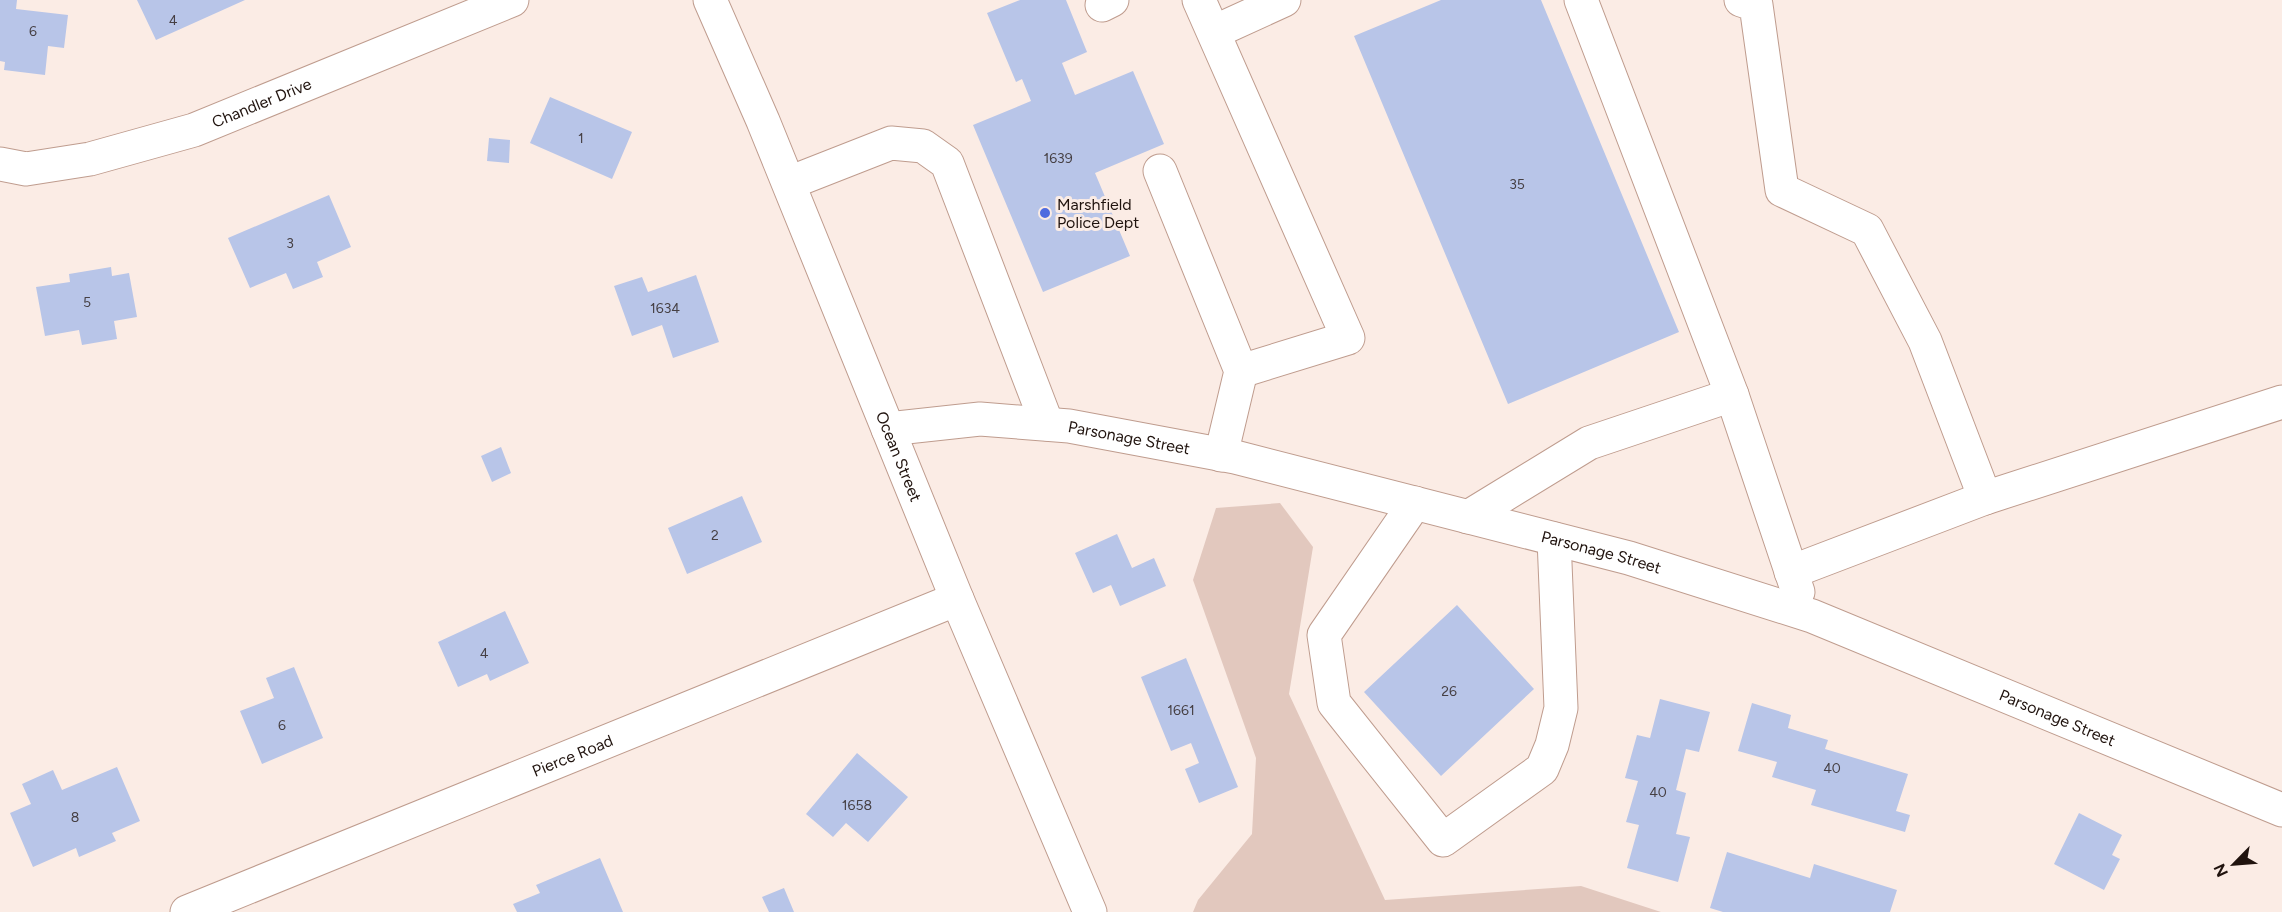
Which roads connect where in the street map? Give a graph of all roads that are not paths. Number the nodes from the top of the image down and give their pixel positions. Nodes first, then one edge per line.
1 (512, 0) edge
2 (710, 0) edge
3 (1199, 0) edge
4 (1284, 0) edge
5 (1581, 0) edge
6 (1742, 0) edge
7 (1214, 32) junction
8 (0, 164) edge
9 (1160, 171) dead end
10 (789, 183) junction
11 (1241, 371) junction
12 (1732, 395) junction
13 (2282, 402) edge
14 (1047, 424) junction
15 (888, 429) junction
16 (1221, 455) junction
17 (1985, 498) junction
18 (1415, 503) junction
19 (1468, 517) junction
20 (1554, 539) junction
21 (1791, 572) junction
22 (957, 598) junction
23 (1805, 614) junction
24 (2282, 810) edge
25 (187, 912) edge
26 (1090, 912) edge

1 - 8 street, Chandler Drive
2 - 10 street, Ocean Street
3 - 7 street
4 - 7 street
5 - 12 street
6 - 17 street
7 - 11 street
9 - 11 street
10 - 14 street
10 - 15 street, Ocean Street
11 - 16 street
12 - 19 street
12 - 21 street
13 - 17 street
14 - 15 street, Parsonage Street
14 - 16 street, Parsonage Street
15 - 22 street, Ocean Street
16 - 18 street, Parsonage Street
17 - 21 street
18 - 19 street, Parsonage Street
18 - 20 street
19 - 20 street, Parsonage Street
20 - 23 street, Parsonage Street
21 - 23 street
22 - 25 street, Pierce Road
22 - 26 street, Ocean Street
23 - 24 street, Parsonage Street

